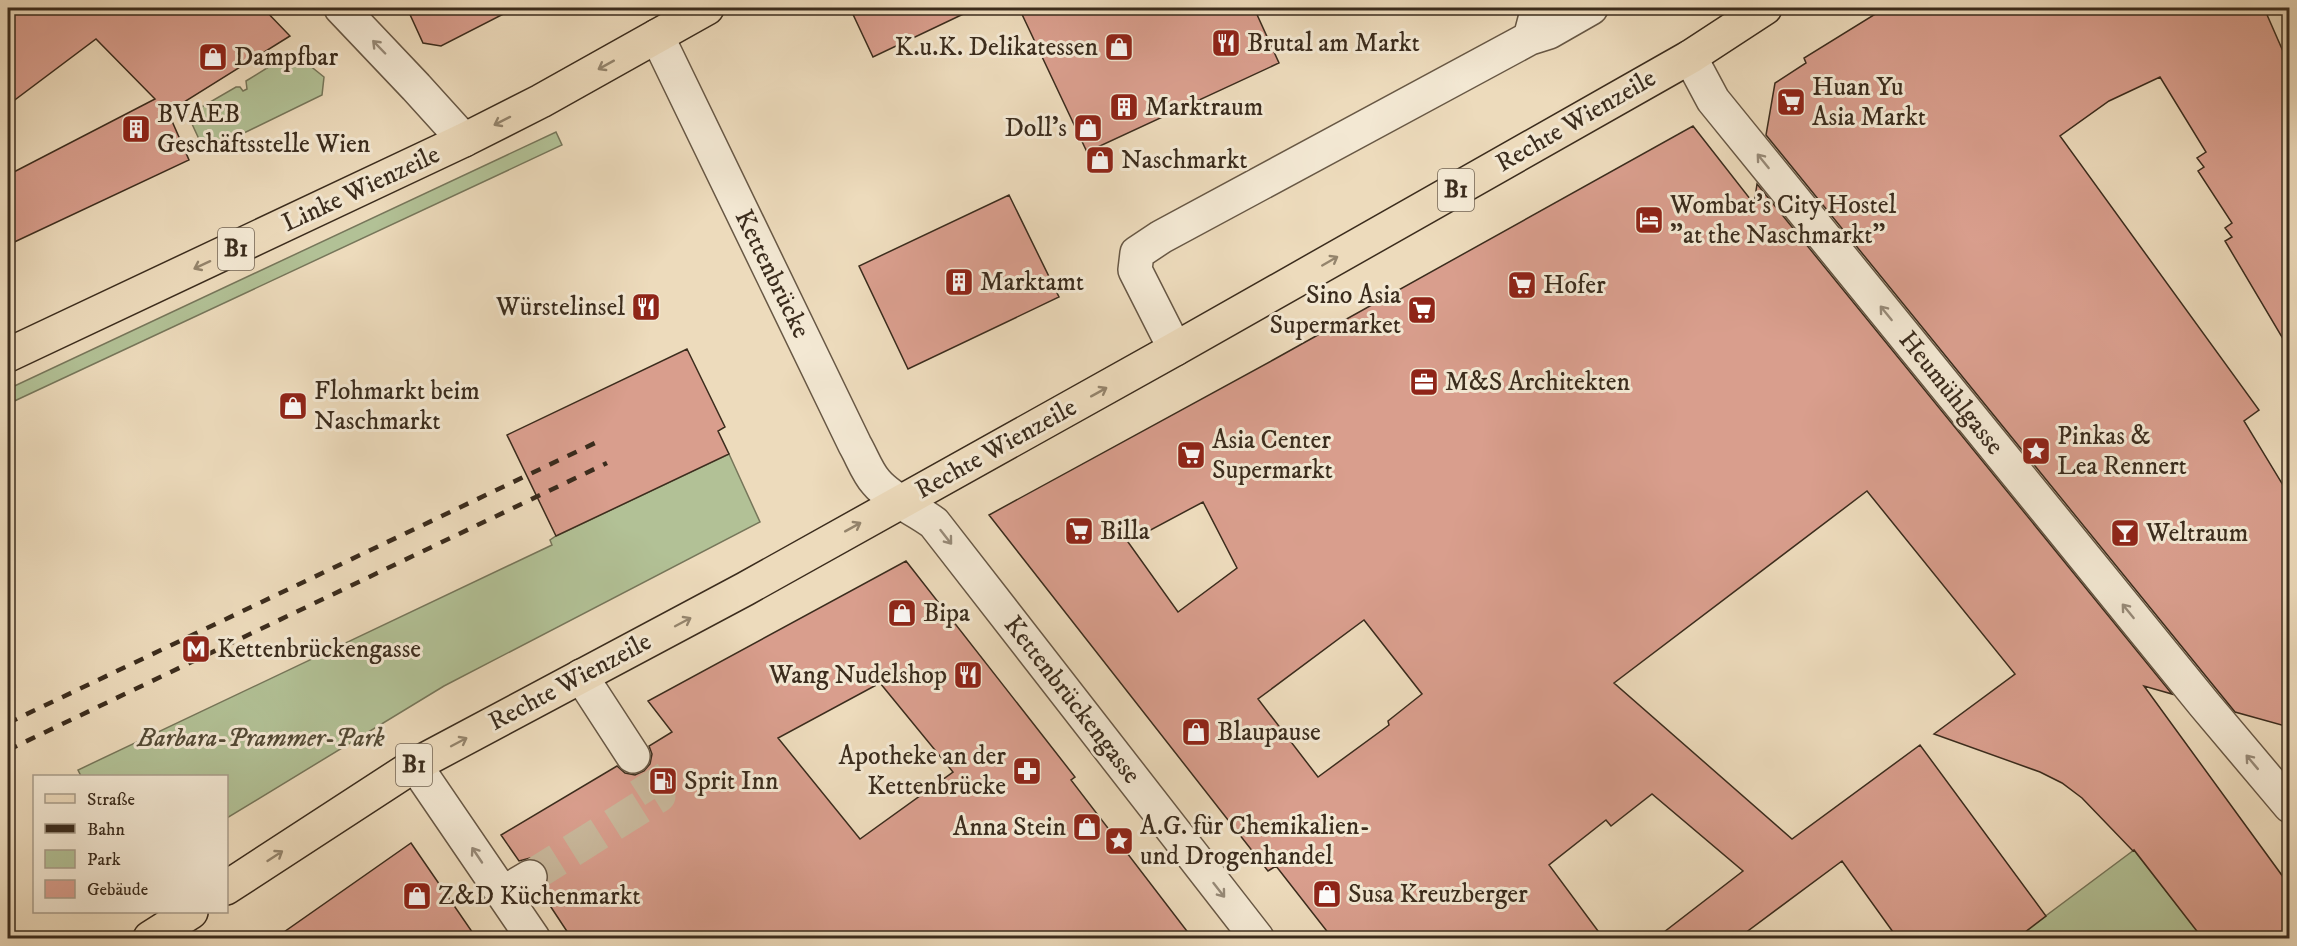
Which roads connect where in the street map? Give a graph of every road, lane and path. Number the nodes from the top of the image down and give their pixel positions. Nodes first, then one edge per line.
1 (341, 8) edge
2 (707, 8) edge
3 (1591, 8) edge
4 (1766, 8) edge
5 (1534, 23) edge
6 (657, 36) junction
7 (1690, 57) junction
8 (464, 140) junction
9 (1174, 350) junction
10 (8, 355) edge
11 (900, 501) junction
12 (581, 676) junction
13 (633, 756) tunnel mouth
14 (415, 765) junction
15 (2289, 806) edge
16 (530, 877) tunnel mouth
17 (228, 887) edge
18 (503, 894) junction
19 (189, 913) edge
20 (150, 939) edge
21 (533, 939) edge
22 (1257, 939) edge

8 -> 1 street
2 - 6 main road, Linke Wienzeile / B1
3 - 5 street
4 - 7 main road, Rechte Wienzeile / B1
5 - 9 street
6 -> 8 main road, Linke Wienzeile / B1
6 - 11 street, Kettenbrücke
9 -> 7 main road, Rechte Wienzeile / B1
15 -> 7 street, Heumühlgasse
8 -> 10 main road, Linke Wienzeile / B1
11 -> 9 main road, Rechte Wienzeile / B1
12 -> 11 main road, Rechte Wienzeile / B1
11 -> 22 street, Kettenbrückengasse
12 - 13 street
14 -> 12 main road, Rechte Wienzeile / B1
17 -> 14 main road, Rechte Wienzeile / B1
18 -> 14 street
16 - 18 street
18 - 21 street
19 - 20 main road

